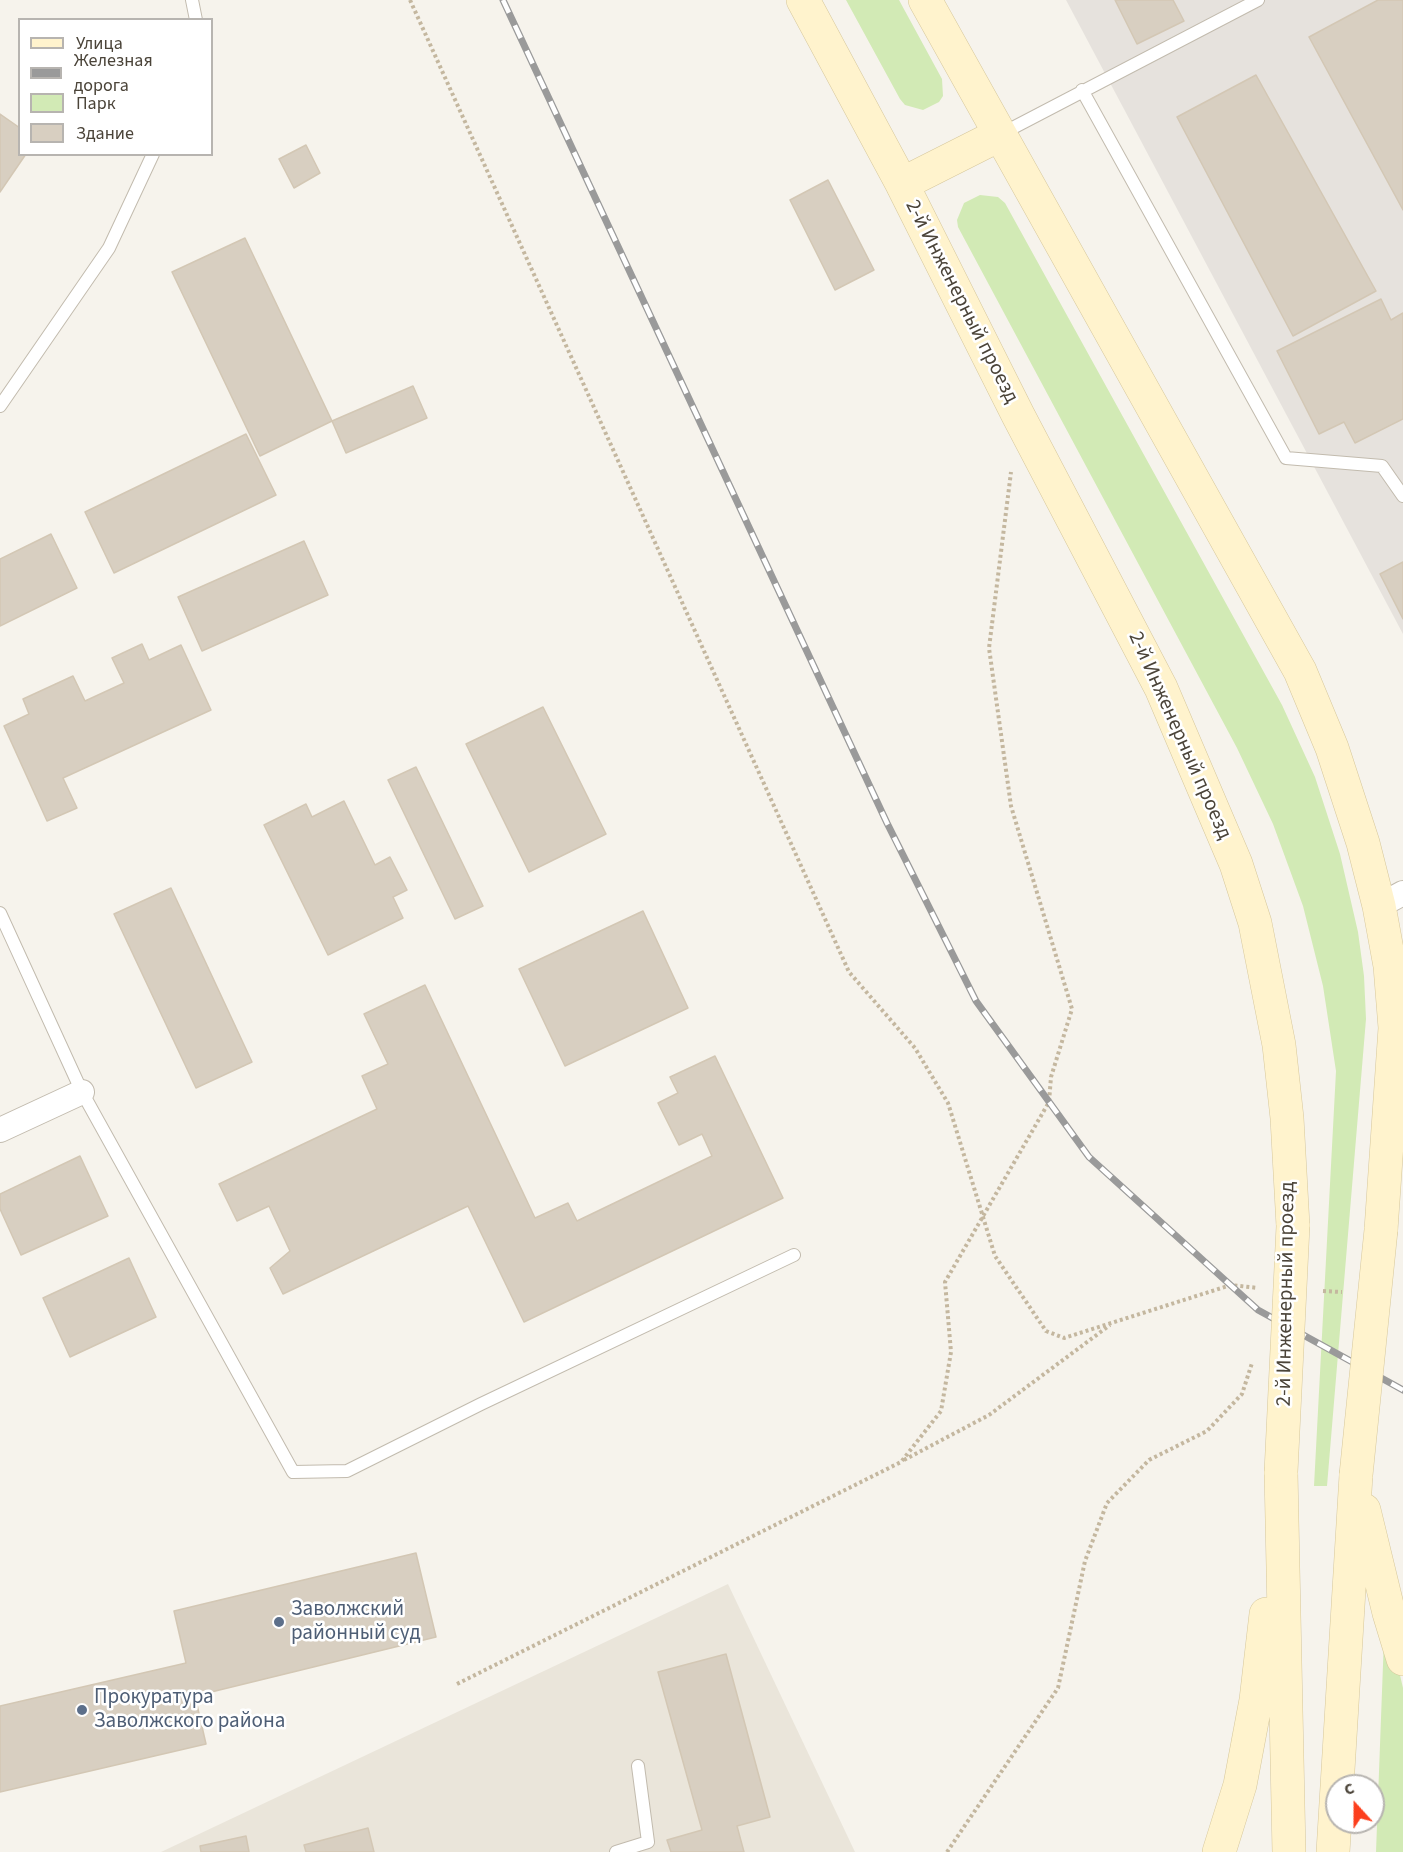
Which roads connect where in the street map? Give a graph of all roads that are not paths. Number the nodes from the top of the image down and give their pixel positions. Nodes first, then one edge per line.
1 (192, 0) edge
2 (803, 0) edge
3 (926, 0) edge
4 (1258, 0) edge
5 (196, 18) edge
6 (1082, 90) junction
7 (999, 135) junction
8 (152, 156) edge
9 (902, 184) junction
10 (0, 406) edge
11 (1403, 496) edge
12 (1391, 900) edge
13 (0, 913) edge
14 (82, 1092) junction
15 (0, 1130) edge
16 (794, 1255) dead end
17 (1356, 1475) junction
18 (1282, 1558) junction
19 (1403, 1659) edge
20 (638, 1767) dead end
21 (616, 1852) edge
22 (1219, 1852) edge
23 (1289, 1852) edge
24 (1333, 1852) edge

1 - 5 lane
2 - 9 main road, 2-й Инженерный проезд
3 - 7 main road
4 - 6 lane
6 - 7 lane
6 - 11 lane
7 - 9 main road
7 - 12 main road
8 - 10 lane
9 - 18 main road, 2-й Инженерный проезд, bridge
12 - 17 main road, bridge
13 - 14 lane
14 - 15 street
14 - 16 lane
17 - 19 main road
17 - 24 main road
18 - 22 main road
18 - 23 main road, 2-й Инженерный проезд
20 - 21 lane

